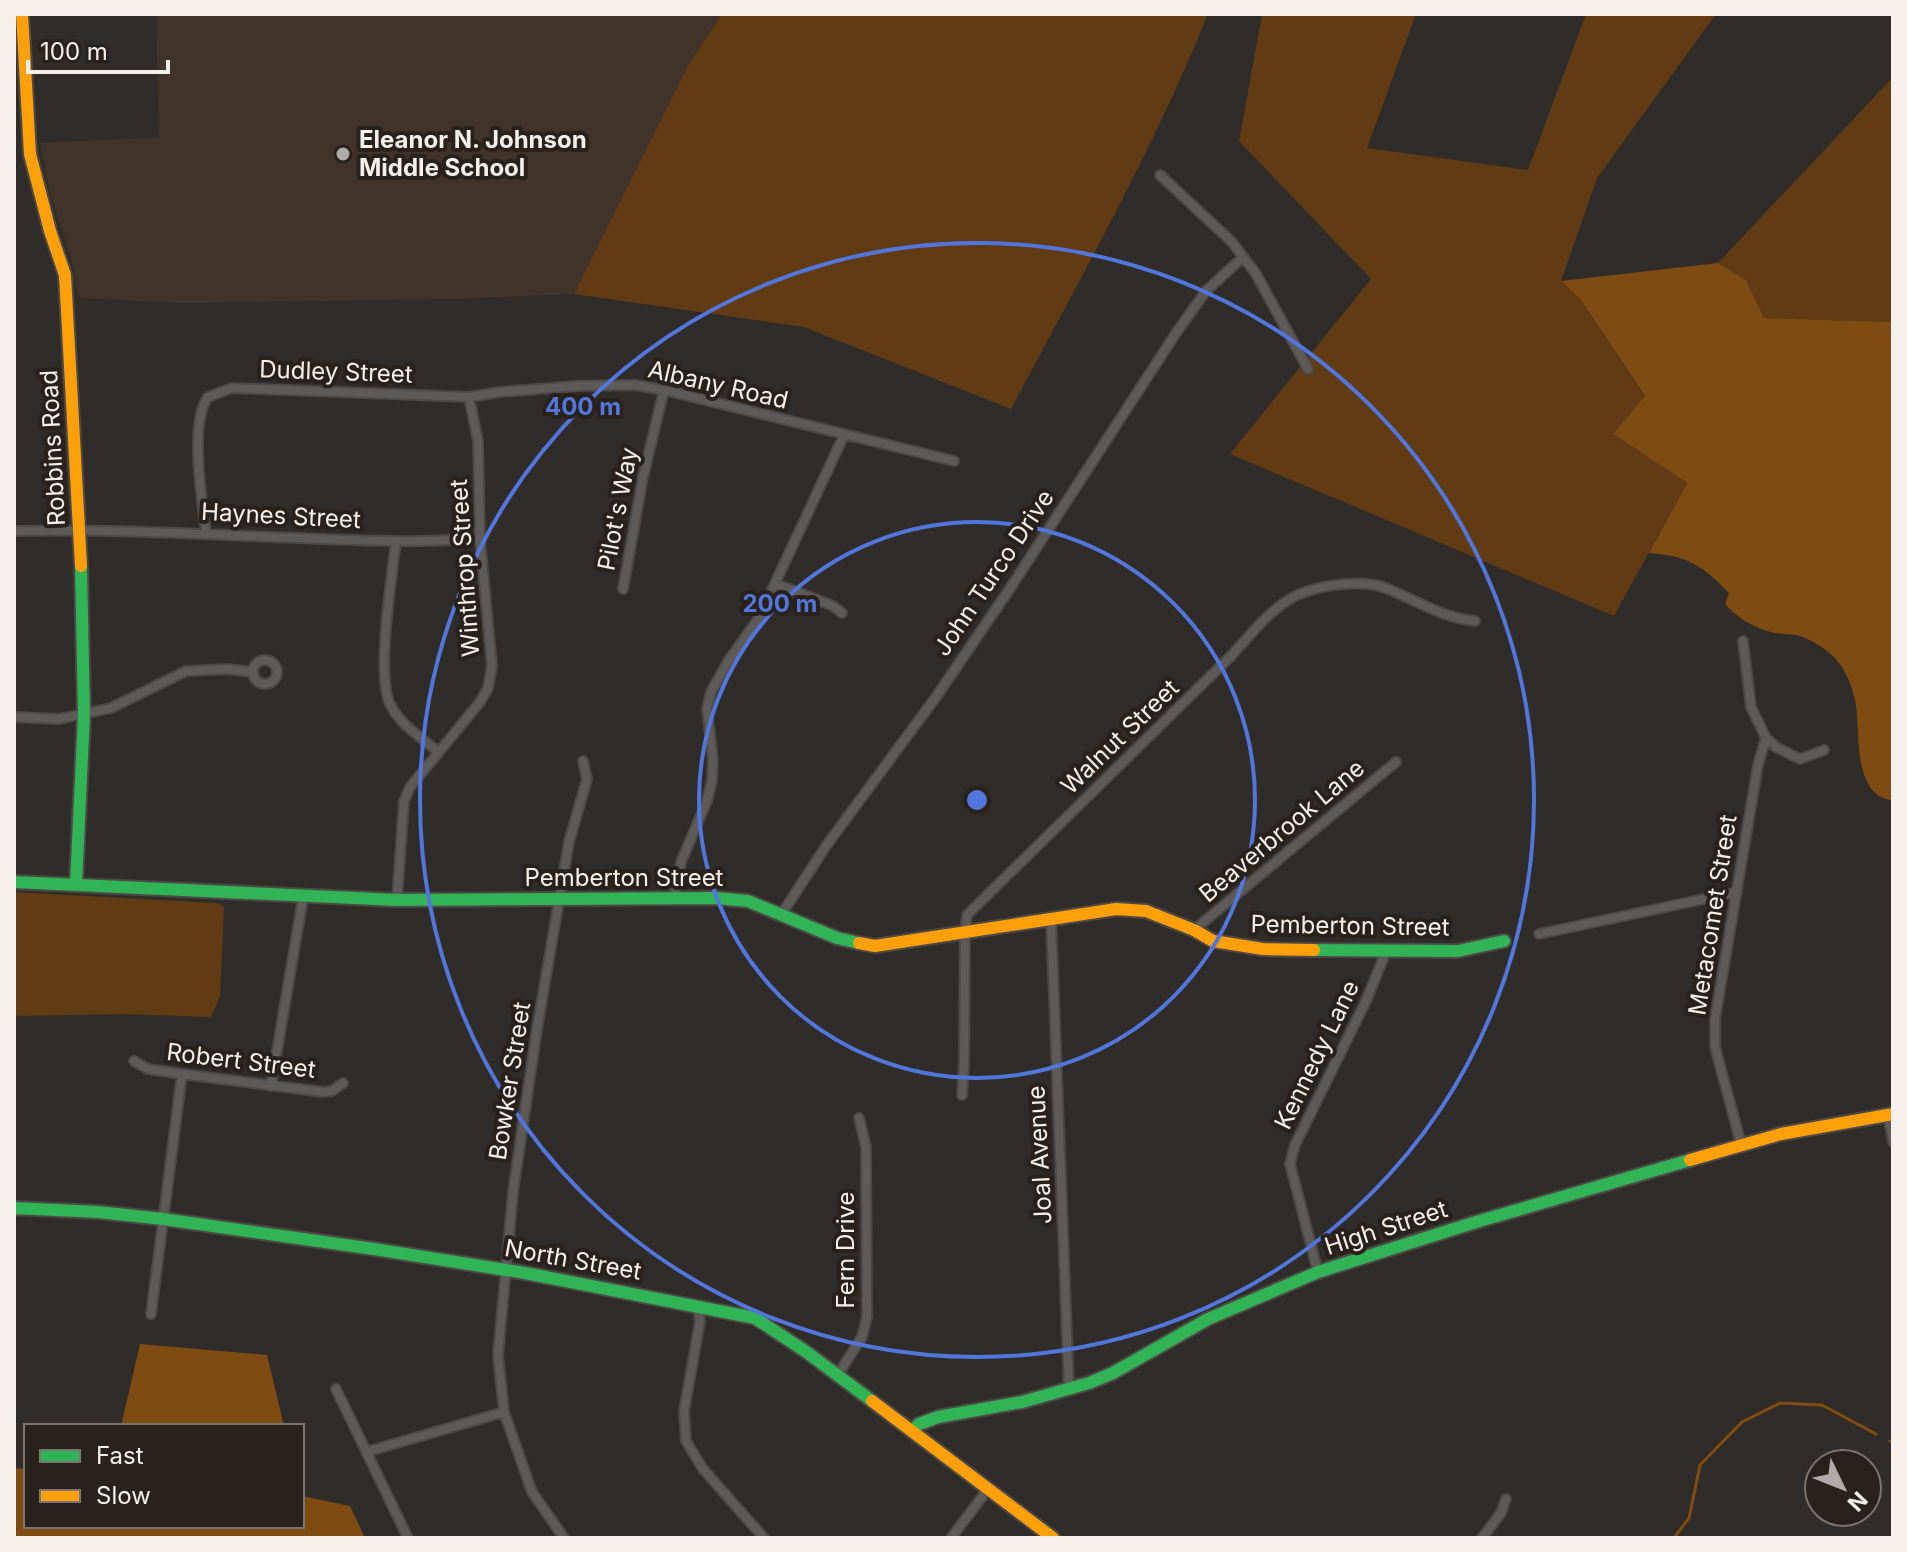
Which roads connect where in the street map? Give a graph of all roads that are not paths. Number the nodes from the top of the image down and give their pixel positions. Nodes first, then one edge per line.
1 (22, 14) edge
2 (1160, 175) dead end
3 (1243, 257) junction
4 (1308, 369) dead end
5 (664, 390) junction
6 (469, 397) junction
7 (844, 435) junction
8 (954, 461) dead end
9 (80, 529) junction
10 (14, 531) edge
11 (206, 532) junction
12 (480, 539) junction
13 (396, 541) junction
14 (777, 584) junction
15 (623, 589) dead end
16 (842, 613) dead end
17 (1475, 621) dead end
18 (1743, 641) dead end
19 (253, 672) dead end
20 (84, 715) junction
21 (14, 717) edge
22 (1766, 738) junction
23 (1824, 750) dead end
24 (438, 752) junction
25 (583, 761) dead end
26 (1396, 762) dead end
27 (14, 882) edge
28 (76, 884) junction
29 (1737, 892) junction
30 (674, 896) junction
31 (303, 898) junction
32 (560, 899) junction
33 (397, 900) junction
34 (781, 915) junction
35 (1051, 920) junction
36 (1194, 930) junction
37 (965, 933) junction
38 (1539, 934) dead end
39 (1504, 941) dead end
40 (1387, 949) junction
41 (134, 1061) dead end
42 (182, 1074) junction
43 (343, 1083) dead end
44 (271, 1086) junction
45 (962, 1095) dead end
46 (1890, 1114) edge
47 (859, 1118) dead end
48 (1893, 1142) edge
49 (1741, 1144) junction
50 (14, 1208) edge
51 (163, 1219) junction
52 (506, 1269) junction
53 (1318, 1272) junction
54 (698, 1305) junction
55 (151, 1314) dead end
56 (837, 1376) junction
57 (336, 1389) dead end
58 (1069, 1389) junction
59 (504, 1412) junction
60 (912, 1431) junction
61 (366, 1452) junction
62 (988, 1489) junction
63 (1506, 1499) dead end
64 (408, 1538) edge
65 (564, 1538) edge
66 (764, 1538) edge
67 (951, 1538) edge
68 (1053, 1538) edge
69 (1482, 1538) edge

1 - 9 street, Robbins Road
2 - 3 street
3 - 4 street
3 - 34 street, John Turco Drive
5 - 6 street, Albany Road
5 - 7 street, Albany Road
5 - 15 street, Pilot's Way
6 - 11 street, Dudley Street
6 - 12 street, Winthrop Street
7 - 8 street, Albany Road
7 - 14 street
9 - 10 street, Haynes Street
9 - 11 street, Haynes Street
9 - 20 street, Robbins Road
11 - 13 street, Haynes Street
12 - 13 street, Haynes Street
12 - 24 street, Winthrop Street
13 - 24 street
14 - 16 street
14 - 30 street
17 - 37 street, Walnut Street
18 - 22 street
19 - 20 street
20 - 21 street
20 - 28 street, Robbins Road
22 - 23 street
22 - 29 street, Metacomet Street
24 - 33 street, Winthrop Street
25 - 32 street, Bowker Street
26 - 36 street, Beaverbrook Lane
27 - 28 street, Pemberton Street
28 - 31 street, Pemberton Street
29 - 38 street
29 - 49 street, Metacomet Street
30 - 32 street, Pemberton Street
30 - 34 street, Pemberton Street
31 - 33 street, Pemberton Street
31 - 44 street
32 - 33 street, Pemberton Street
32 - 52 street, Bowker Street
34 - 37 street, Pemberton Street
35 - 36 street, Pemberton Street
35 - 37 street, Pemberton Street
35 - 58 street, Joal Avenue
36 - 40 street, Pemberton Street
37 - 45 street, Walnut Street
39 - 40 street, Pemberton Street
40 - 53 street, Kennedy Lane
41 - 42 street, Robert Street
42 - 44 street, Robert Street
42 - 51 street
43 - 44 street, Robert Street
46 - 48 street
46 - 49 street, High Street
47 - 56 street, Fern Drive
49 - 53 street, High Street
50 - 51 street, North Street
51 - 52 street, North Street
51 - 55 street
52 - 54 street, North Street
52 - 59 street, Bowker Street
53 - 58 street, High Street
54 - 56 street, North Street
54 - 66 street
56 - 60 street, North Street
57 - 61 street
58 - 60 street, High Street
59 - 61 street
59 - 65 street, Bowker Street
60 - 62 street, North Street
61 - 64 street
62 - 67 street
62 - 68 street, North Street
63 - 69 street

